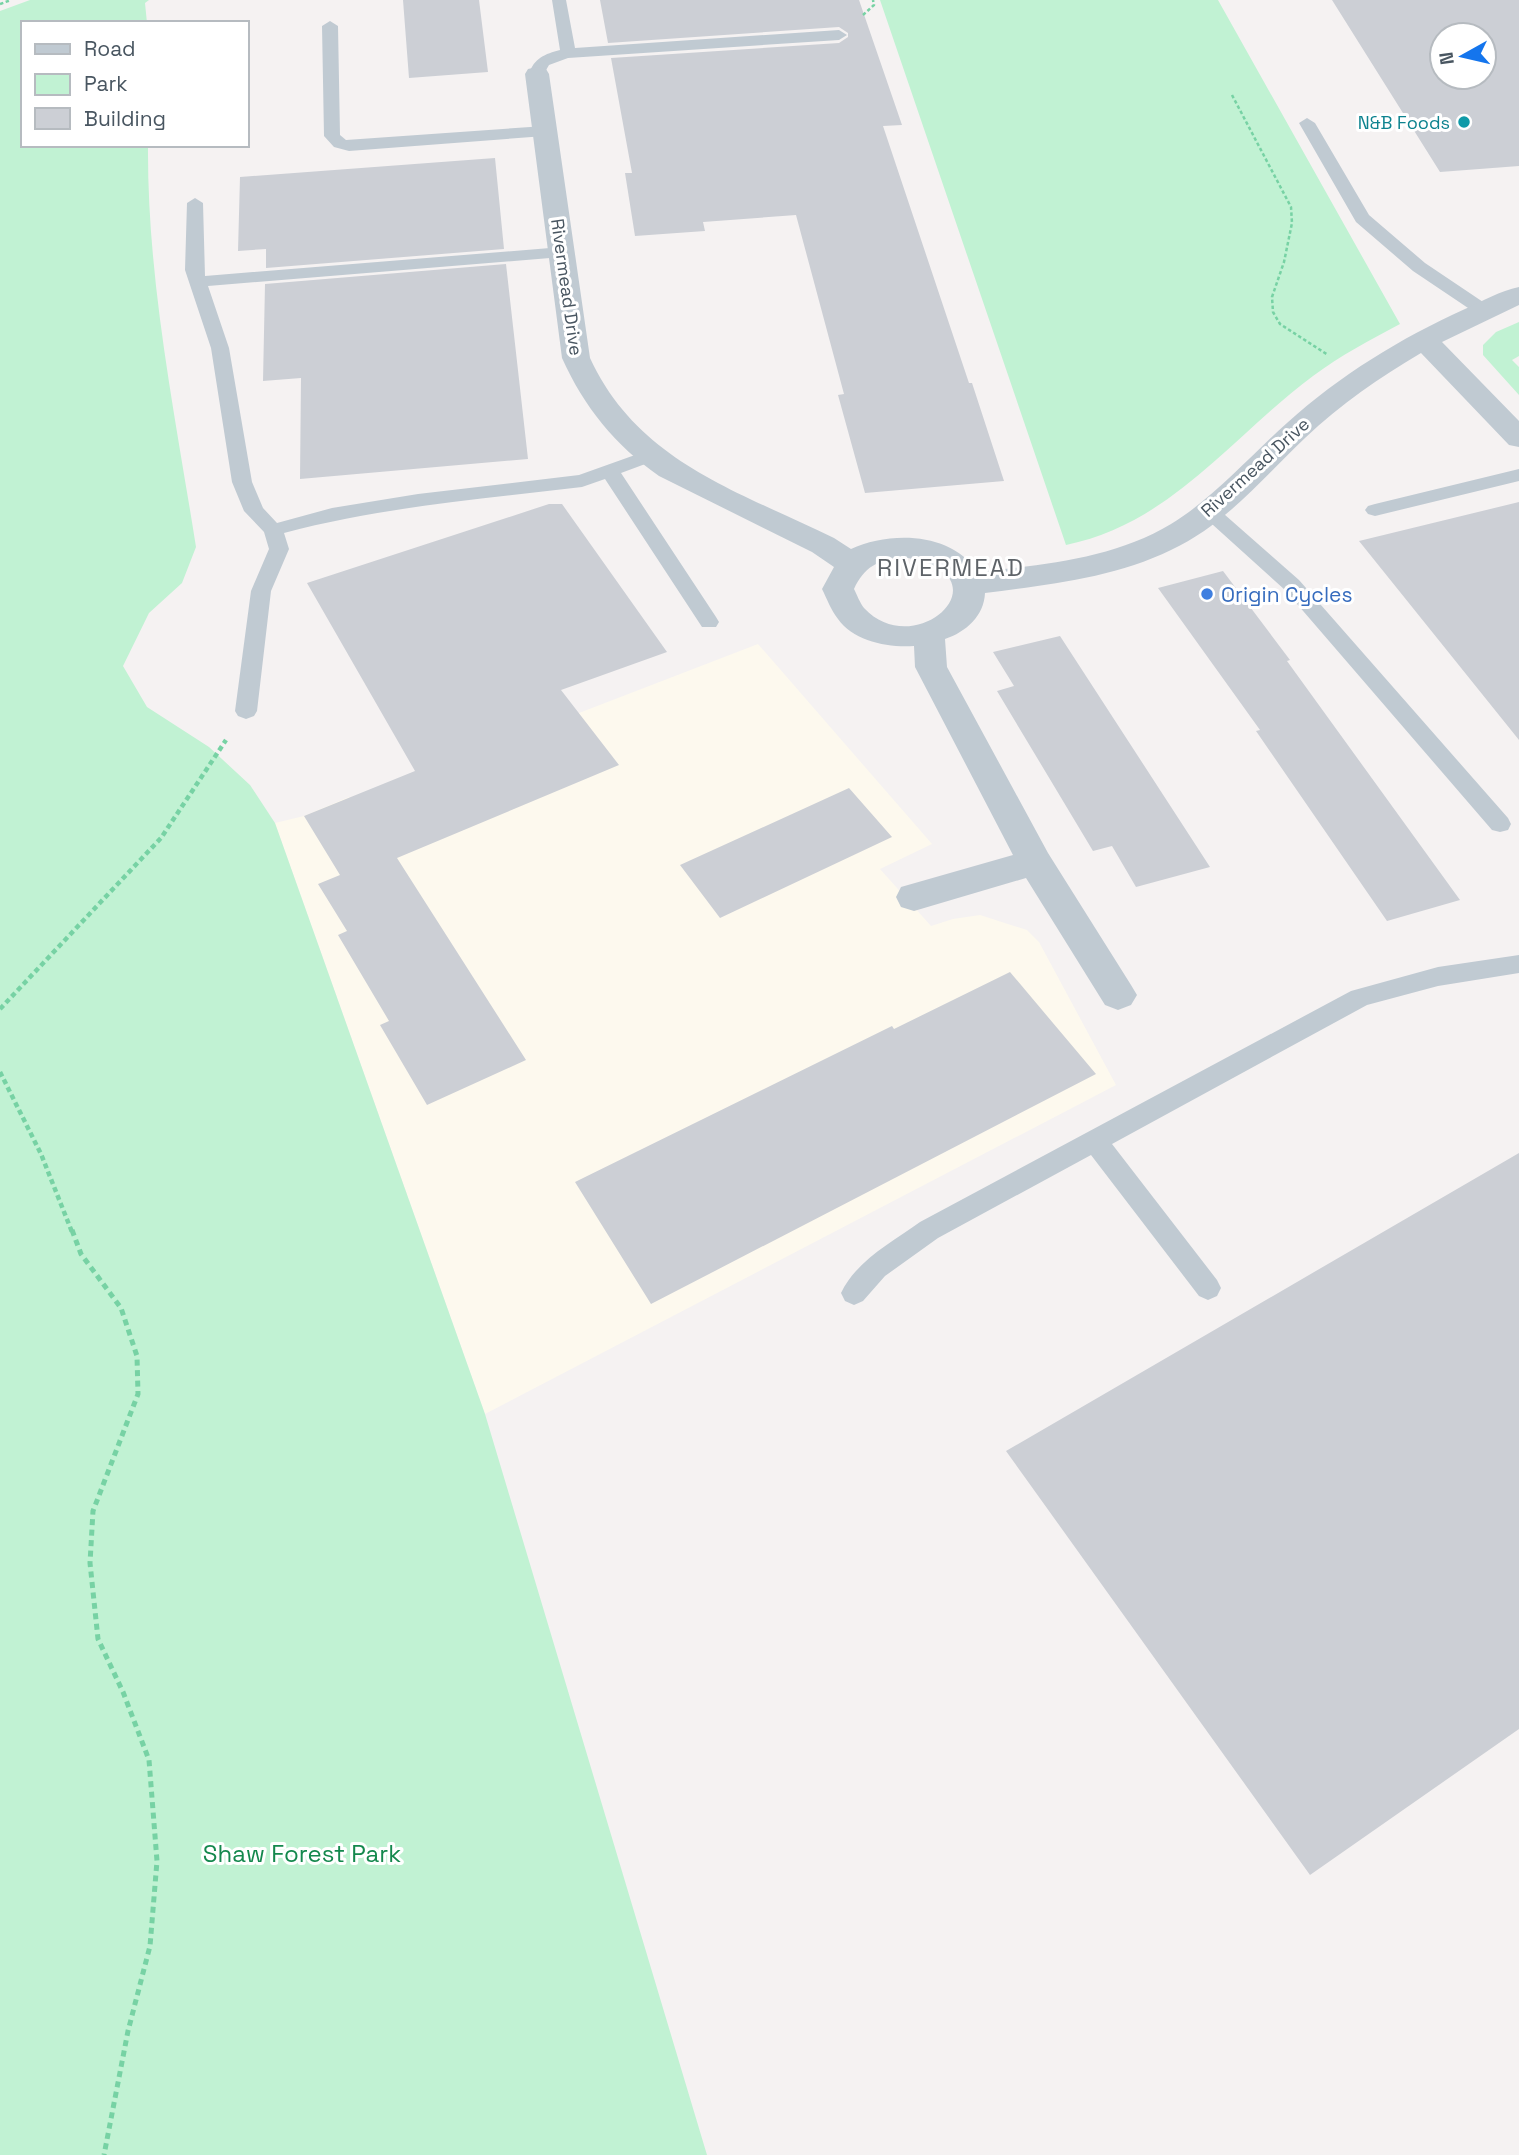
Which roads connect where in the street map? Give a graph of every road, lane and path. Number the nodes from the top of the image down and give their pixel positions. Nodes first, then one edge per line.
1 (11, 0) edge
2 (559, 0) edge
3 (0, 4) edge
4 (330, 26) dead end
5 (839, 35) dead end
6 (568, 53) junction
7 (537, 74) joint
8 (1232, 95) dead end
9 (1307, 123) dead end
10 (545, 131) junction
11 (195, 203) dead end
12 (562, 252) junction
13 (198, 282) junction
14 (1519, 295) edge
15 (1483, 310) junction
16 (1424, 339) junction
17 (1362, 374) junction
18 (1519, 438) edge
19 (649, 456) junction
20 (610, 472) junction
21 (1519, 475) edge
22 (1375, 510) dead end
23 (1209, 511) junction
24 (273, 530) junction
25 (851, 564) junction
26 (969, 584) junction
27 (709, 622) dead end
28 (929, 634) junction
29 (246, 711) joint
30 (1500, 824) dead end
31 (1035, 862) junction
32 (914, 897) dead end
33 (1519, 964) edge
34 (1118, 995) dead end
35 (0, 1009) edge
36 (0, 1072) edge
37 (1096, 1142) junction
38 (1208, 1288) dead end
39 (855, 1293) dead end
40 (104, 2155) edge

1 - 3 path
2 - 6 lane
4 - 10 lane
5 - 6 lane
6 - 7 lane
7 - 10 street, Rivermead Drive
8 - 17 path
9 - 15 lane
10 - 12 street, Rivermead Drive
11 - 13 lane
12 - 13 lane
12 - 19 street, Rivermead Drive
13 - 24 lane
14 - 15 street, Rivermead Drive
15 - 16 street, Rivermead Drive
16 - 17 street, Rivermead Drive
16 - 18 street
17 - 23 street, Rivermead Drive
19 - 20 lane
19 - 25 street, Rivermead Drive
20 - 24 lane
20 - 27 lane
21 - 22 lane
23 - 26 street, Rivermead Drive
23 - 30 lane
24 - 29 lane
25 - 26 street
25 - 28 street
26 - 28 street
28 - 31 street
29 - 35 path
31 - 32 street
31 - 34 street
33 - 37 lane
36 - 40 path
37 - 38 lane
37 - 39 lane

